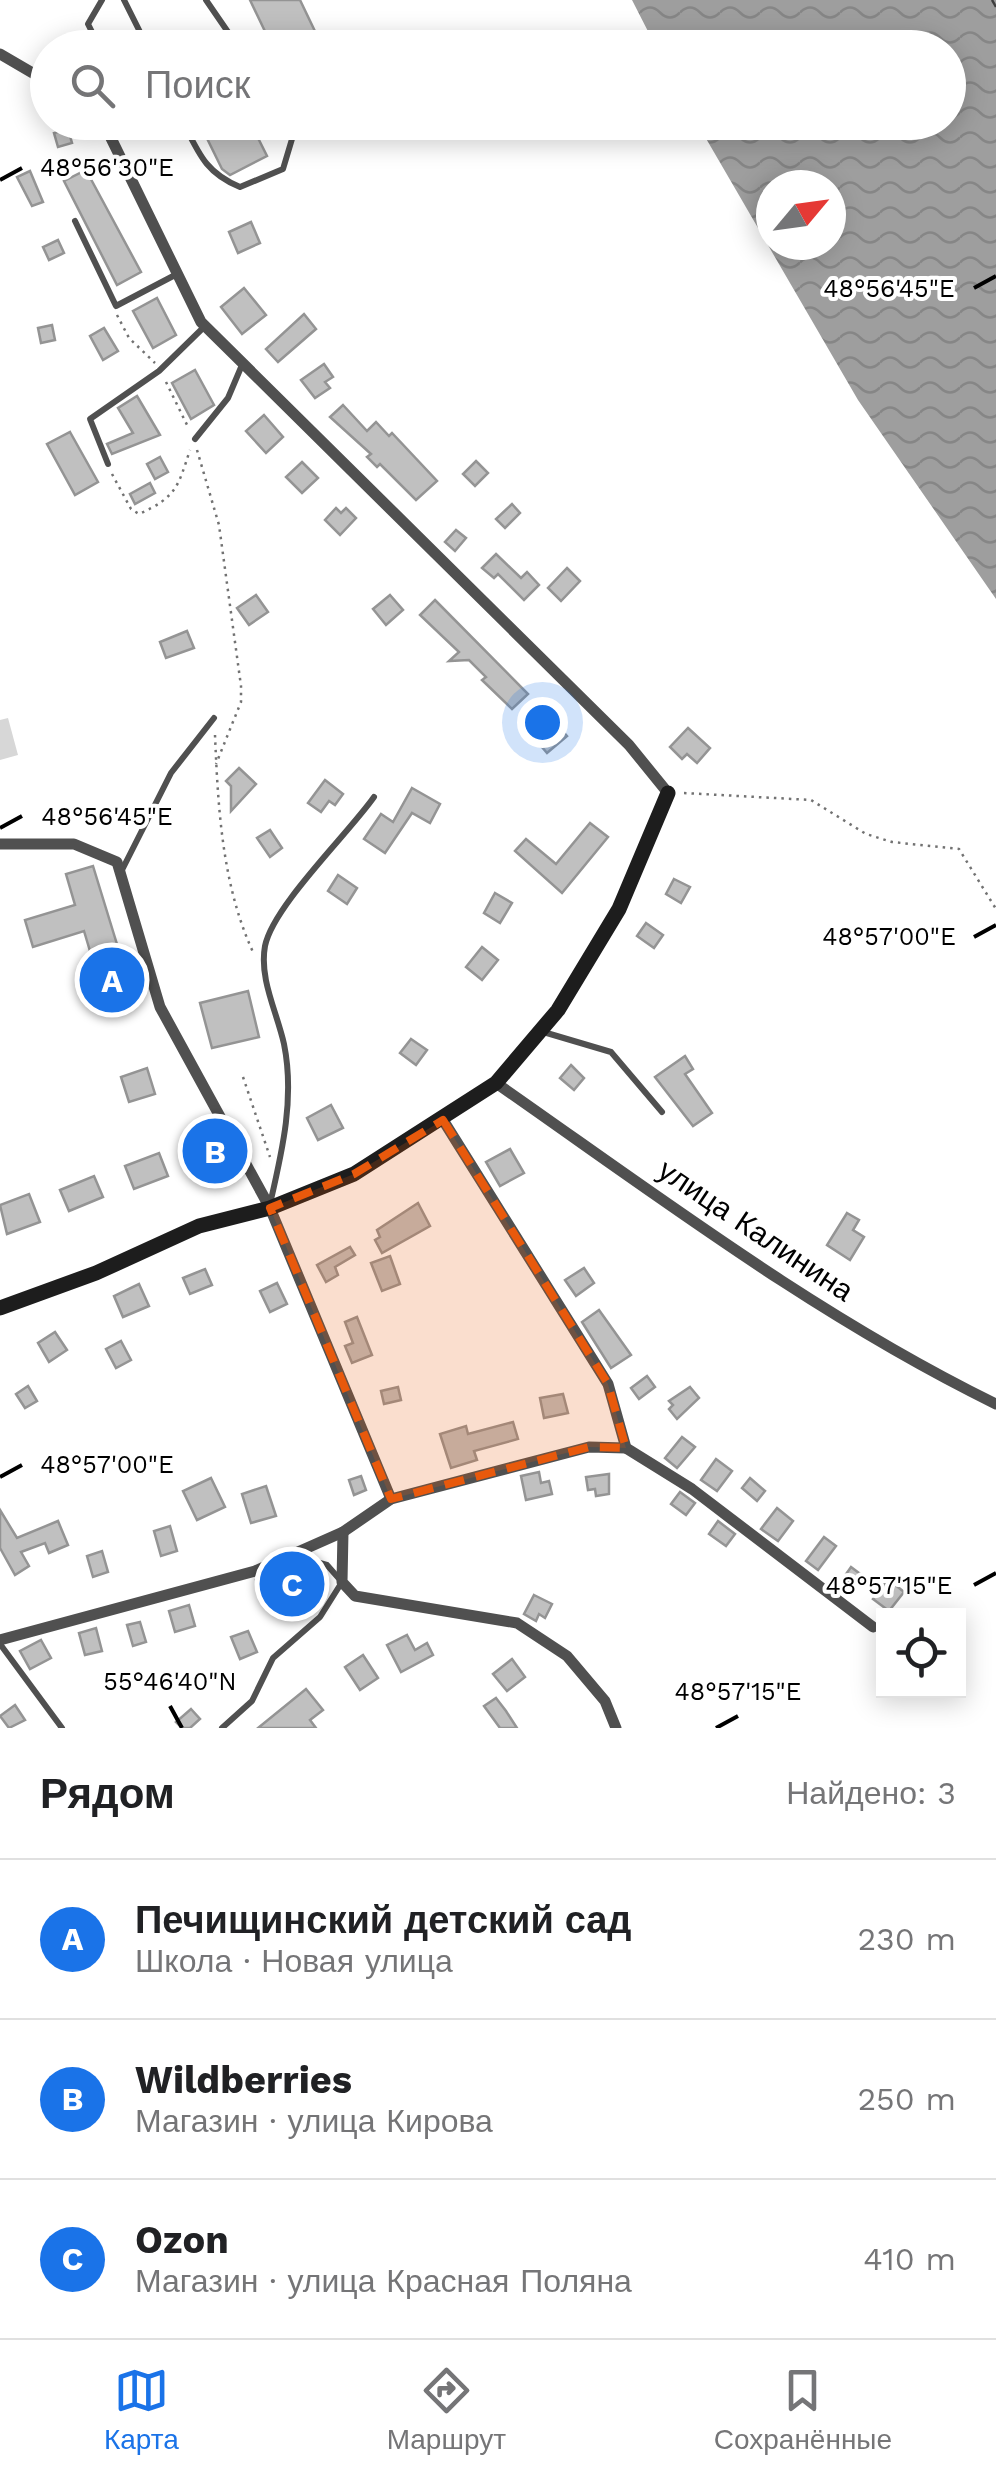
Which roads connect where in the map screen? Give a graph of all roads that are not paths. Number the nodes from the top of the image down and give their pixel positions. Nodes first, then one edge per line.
1 (102, 0) edge
2 (124, 0) edge
3 (206, 0) edge
4 (91, 30) edge
5 (139, 30) edge
6 (227, 30) edge
7 (0, 54) edge
8 (30, 72) edge
9 (111, 140) edge
10 (192, 140) edge
11 (292, 140) edge
12 (75, 221) dead end
13 (178, 274) junction
14 (205, 326) junction
15 (243, 364) junction
16 (195, 439) road end
17 (108, 464) road end
18 (214, 718) road end
19 (668, 792) joint
20 (374, 797) dead end
21 (0, 844) edge
22 (119, 868) junction
23 (540, 1031) junction
24 (496, 1082) junction
25 (662, 1112) dead end
26 (442, 1120) junction
27 (270, 1208) junction
28 (0, 1308) edge
29 (996, 1404) edge
30 (626, 1448) junction
31 (391, 1499) junction
32 (342, 1532) junction
33 (292, 1555) junction
34 (342, 1582) junction
35 (873, 1627) dead end
36 (0, 1642) edge
37 (62, 1728) edge
38 (222, 1728) edge
39 (616, 1728) edge

1 - 4 lane
2 - 5 lane
3 - 6 lane
7 - 8 street
9 - 13 street
10 - 11 lane
12 - 13 lane
13 - 14 street
14 - 15 street
14 - 17 lane
15 - 16 lane
15 - 19 street
18 - 22 lane
19 - 23 street
20 - 27 lane
21 - 22 street
22 - 27 street
23 - 24 street
23 - 25 lane
24 - 26 street
24 - 29 street, улица Калинина
26 - 27 street
26 - 30 street
27 - 28 street
27 - 31 street
30 - 31 street
30 - 35 street
31 - 32 street
32 - 33 street
32 - 34 street
33 - 34 lane
33 - 36 street
34 - 38 lane
34 - 39 street
36 - 37 lane

